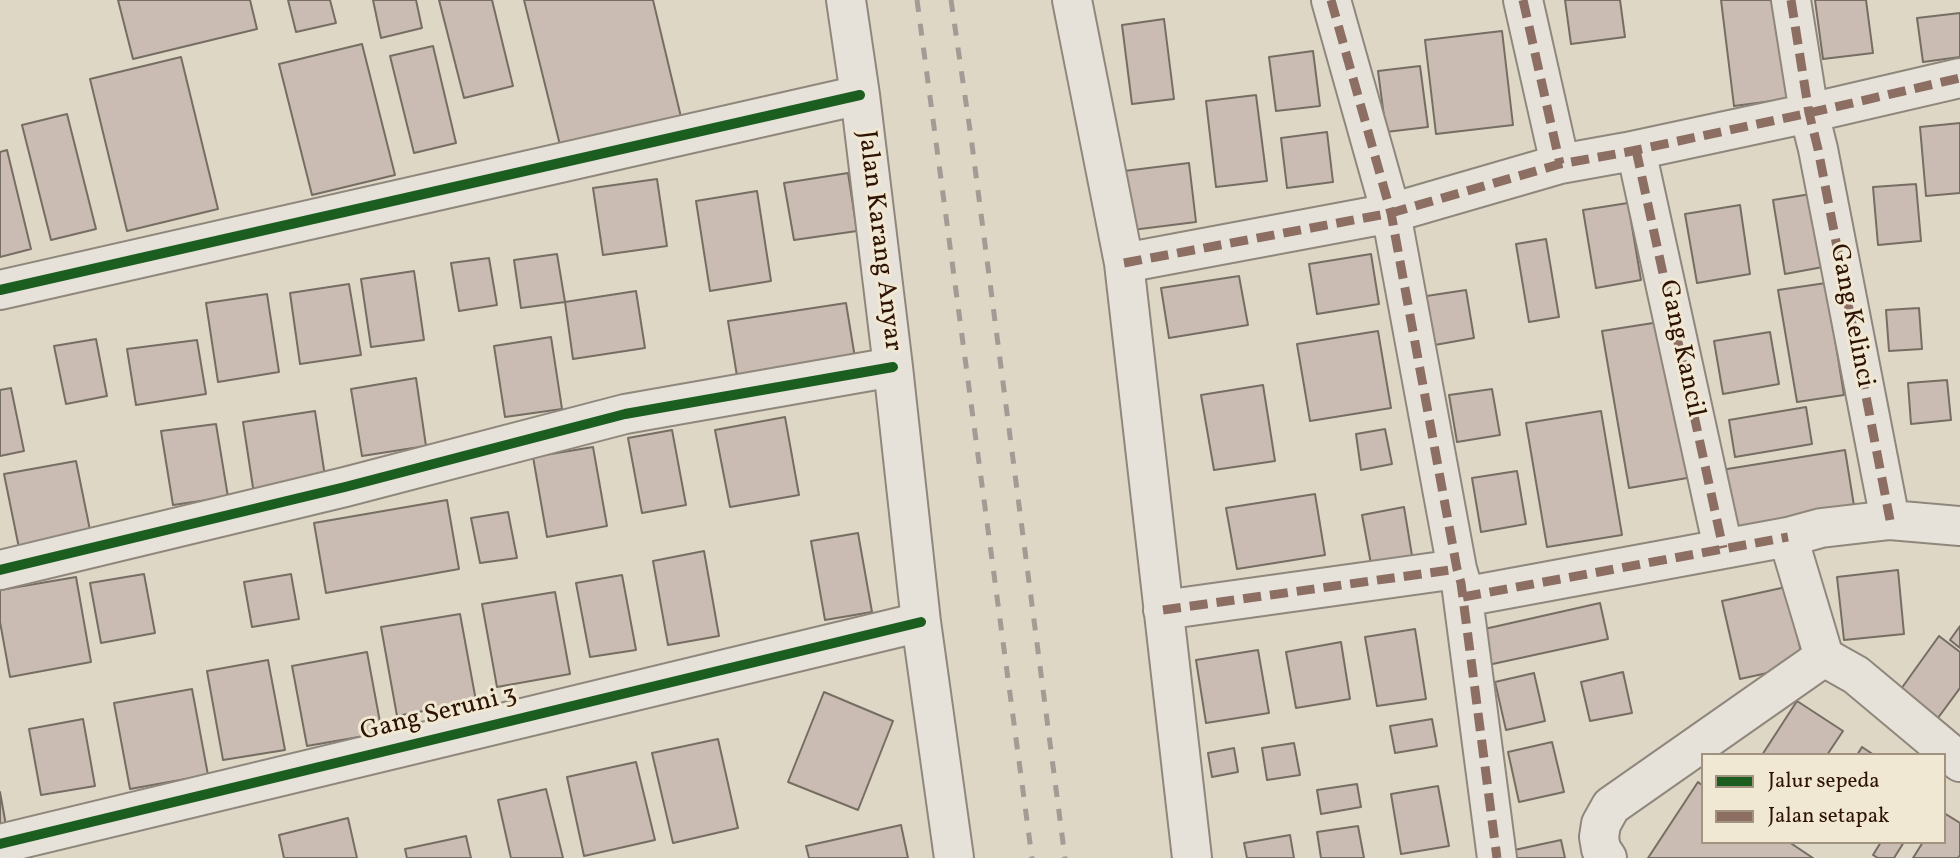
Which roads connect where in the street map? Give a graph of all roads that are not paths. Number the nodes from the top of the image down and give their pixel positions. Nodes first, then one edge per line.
1 (846, 0) edge
2 (1072, 0) edge
3 (1331, 0) edge
4 (1523, 0) edge
5 (1791, 0) edge
6 (1960, 78) edge
7 (860, 95) junction
8 (1809, 113) junction
9 (1636, 150) junction
10 (1560, 164) junction
11 (1391, 213) junction
12 (1124, 263) junction
13 (0, 290) edge
14 (894, 366) junction
15 (1890, 520) junction
16 (1960, 526) edge
17 (1788, 537) junction
18 (1723, 548) junction
19 (0, 570) edge
20 (1460, 583) junction
21 (1163, 610) junction
22 (905, 626) junction
23 (1824, 657) junction
24 (1960, 762) edge
25 (0, 844) edge
26 (954, 858) edge
27 (1192, 858) edge
28 (1497, 858) edge
29 (1607, 858) edge

1 - 7 street, Jalan Karang Anyar
2 - 12 street
3 - 11 street
4 - 10 street
5 - 8 street, Gang Kelinci
6 - 8 street
7 - 13 street
7 - 14 street, Jalan Karang Anyar
8 - 9 street
8 - 15 street, Gang Kelinci
9 - 10 street
9 - 18 street, Gang Kancil
10 - 11 street
11 - 12 street
11 - 20 street
12 - 21 street
14 - 19 street
14 - 22 street, Jalan Karang Anyar
15 - 16 street
15 - 17 street
17 - 18 street
17 - 23 street
18 - 20 street
20 - 21 street
20 - 28 street
21 - 27 street
22 - 25 street, Gang Seruni 3
22 - 26 street, Jalan Karang Anyar
23 - 24 street
23 - 29 street

